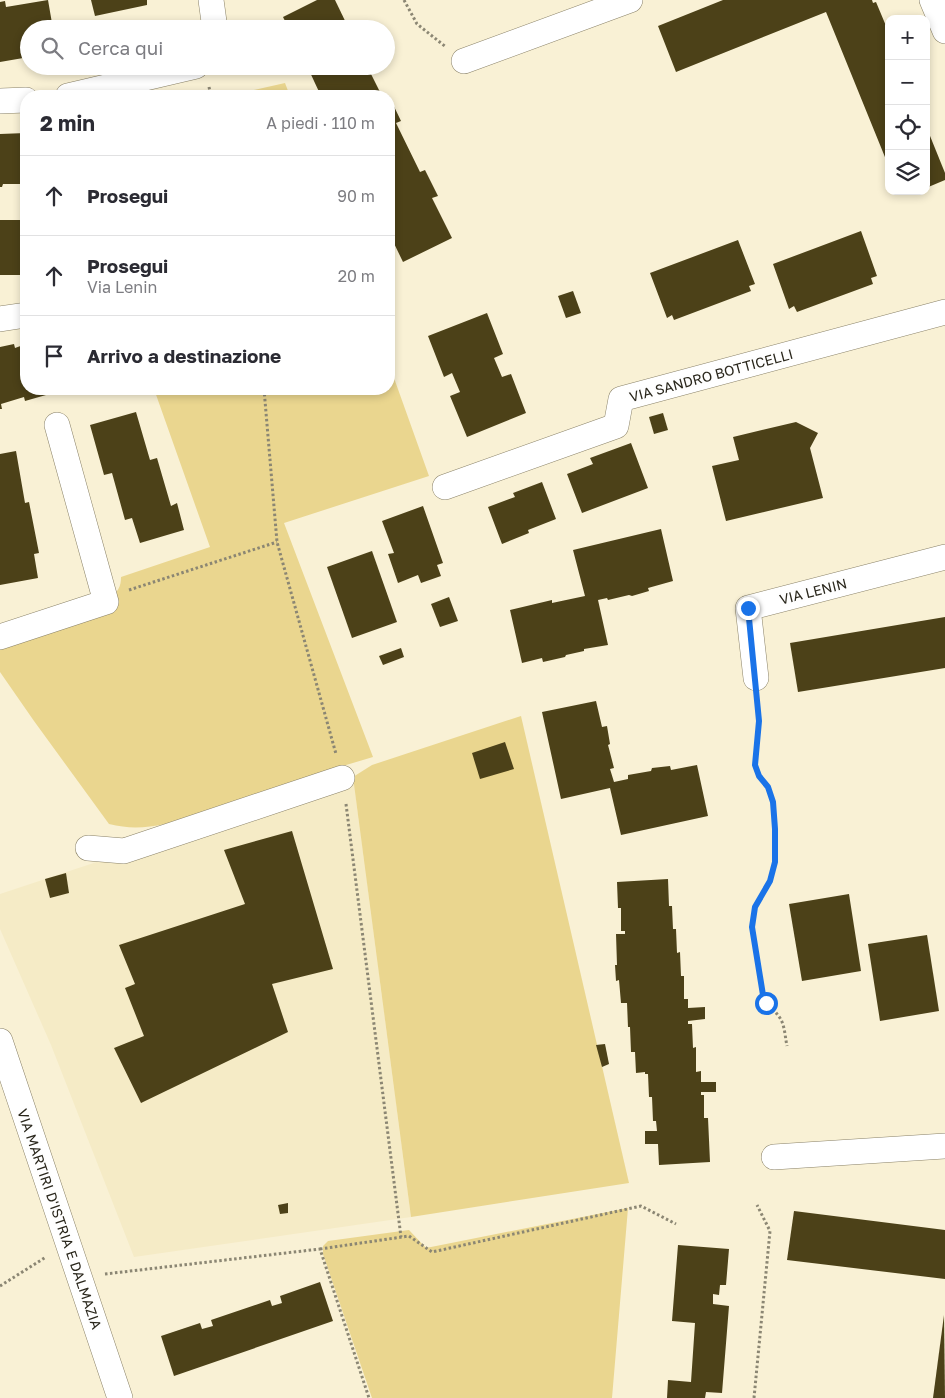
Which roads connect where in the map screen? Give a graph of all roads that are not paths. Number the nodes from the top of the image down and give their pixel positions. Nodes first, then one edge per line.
1 (211, 0) edge
2 (630, 0) edge
3 (932, 0) edge
4 (214, 20) edge
5 (945, 32) edge
6 (464, 61) road end
7 (158, 75) edge
8 (94, 90) edge
9 (20, 100) edge
10 (0, 101) edge
11 (945, 312) edge
12 (20, 316) edge
13 (0, 319) edge
14 (57, 425) dead end
15 (445, 487) dead end
16 (945, 557) edge
17 (0, 637) edge
18 (756, 678) road end
19 (342, 778) road end
20 (88, 848) dead end
21 (0, 1041) edge
22 (945, 1146) edge
23 (774, 1157) dead end
24 (120, 1398) edge

1 - 4 street
2 - 6 street
3 - 5 street
7 - 8 street
9 - 10 street
11 - 15 street, VIA SANDRO BOTTICELLI
12 - 13 street
14 - 17 street
16 - 18 street, VIA LENIN
19 - 20 street
21 - 24 street, VIA MARTIRI D'ISTRIA E DALMAZIA
22 - 23 street

